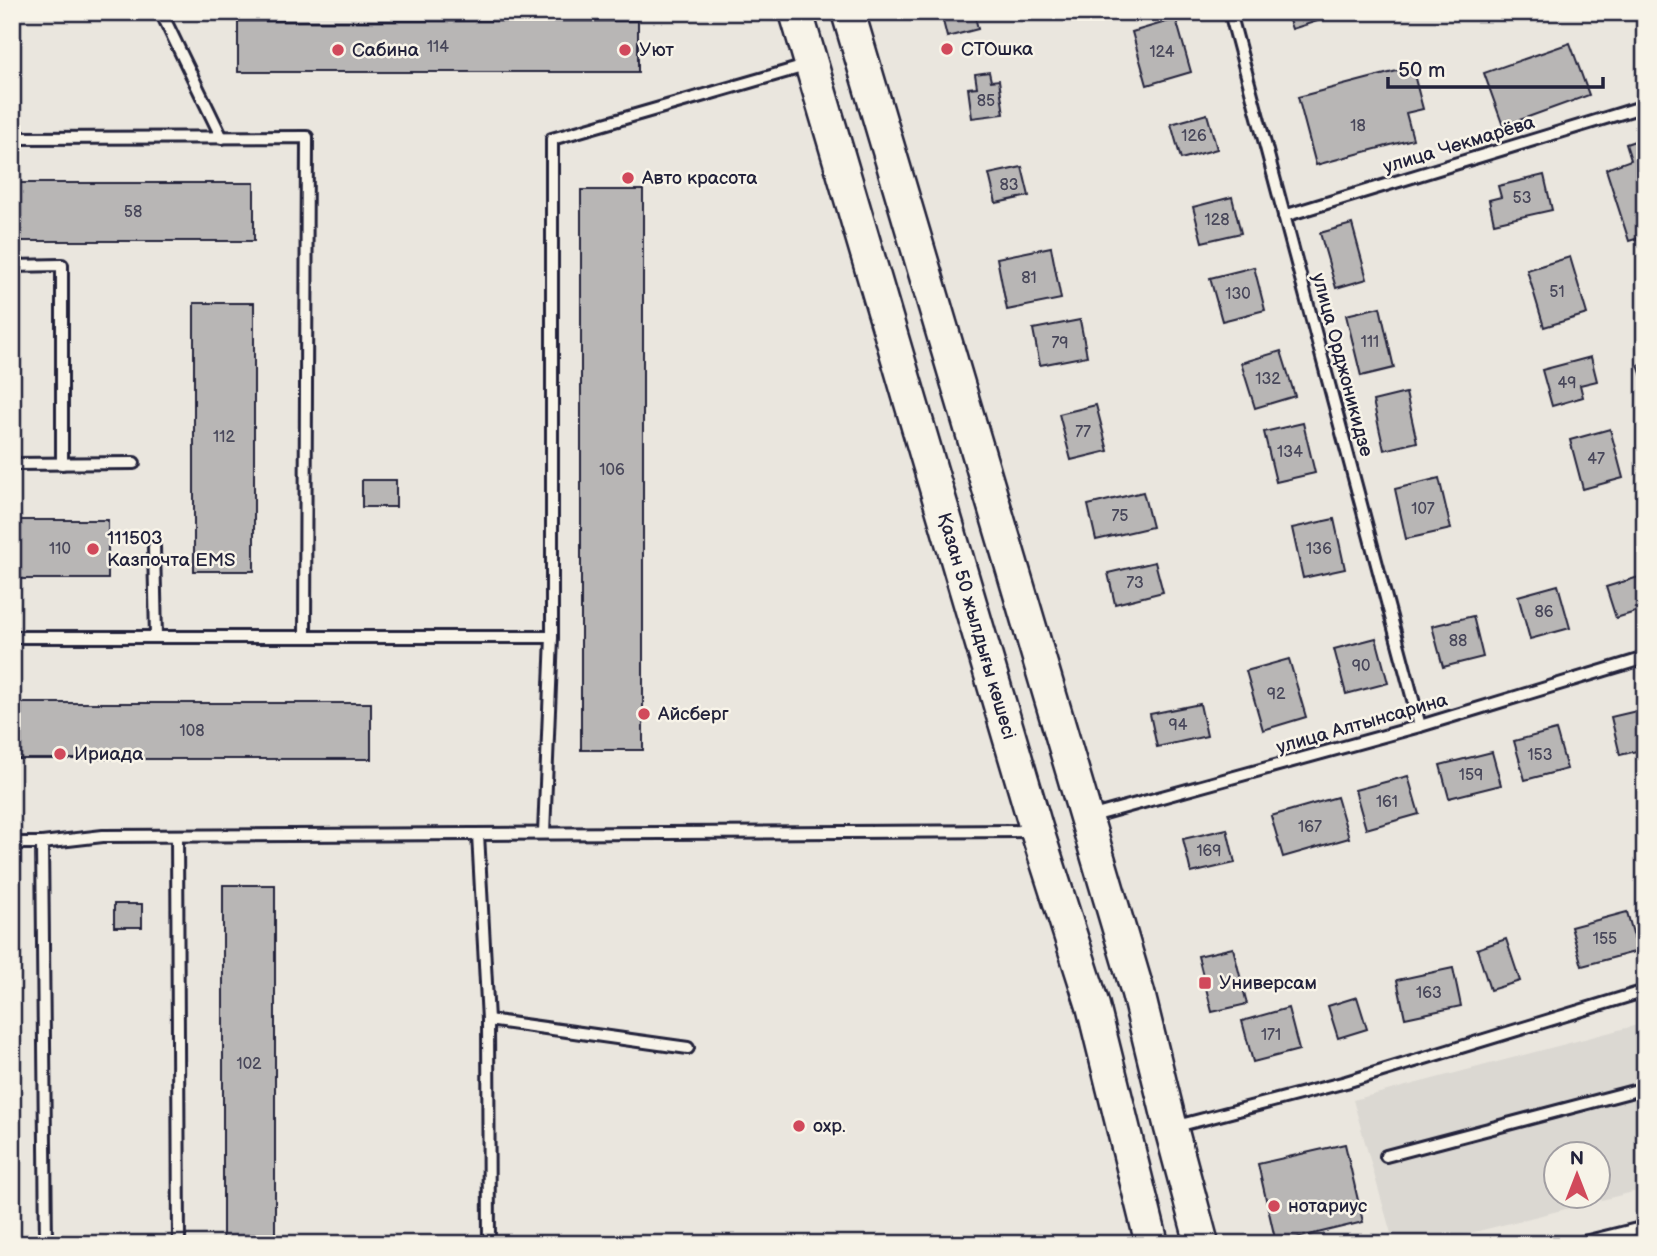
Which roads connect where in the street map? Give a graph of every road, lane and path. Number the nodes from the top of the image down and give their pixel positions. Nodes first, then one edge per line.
1 (161, 12) edge
2 (796, 12) edge
3 (848, 12) edge
4 (1230, 12) edge
5 (811, 64) junction
6 (1645, 106) edge
7 (12, 138) edge
8 (222, 138) junction
9 (1284, 216) junction
10 (12, 266) edge
11 (134, 463) dead end
12 (12, 464) edge
13 (62, 464) junction
14 (154, 547) dead end
15 (12, 637) edge
16 (156, 637) junction
17 (305, 637) junction
18 (552, 637) junction
19 (1645, 658) edge
20 (1420, 726) junction
21 (1086, 818) junction
22 (1037, 831) junction
23 (544, 833) junction
24 (478, 834) junction
25 (177, 836) junction
26 (12, 843) edge
27 (42, 844) junction
28 (1645, 992) edge
29 (488, 1020) junction
30 (688, 1048) dead end
31 (1645, 1088) edge
32 (1171, 1128) junction
33 (1386, 1156) dead end
34 (1645, 1227) edge
35 (46, 1244) edge
36 (179, 1244) edge
37 (489, 1244) edge
38 (1152, 1244) edge
39 (1202, 1244) edge
40 (1576, 1244) edge

1 - 8 lane
2 - 5 street, Қазан 50 жылдығы көшесі
3 - 21 street
4 - 9 lane, улица Орджоникидзе
5 - 18 lane
5 - 22 street, Қазан 50 жылдығы көшесі
6 - 9 lane, улица Чекмарёва
7 - 8 lane
8 - 17 lane
9 - 20 lane, улица Орджоникидзе
10 - 13 lane
11 - 13 lane
12 - 13 lane
14 - 16 lane
15 - 16 lane
16 - 17 lane
17 - 18 lane
18 - 23 lane
19 - 20 lane, улица Алтынсарина
20 - 21 lane, улица Алтынсарина
21 - 22 street
21 - 32 street
22 - 23 lane
22 - 38 street, Қазан 50 жылдығы көшесі
23 - 24 lane
24 - 25 lane
24 - 29 lane
25 - 27 lane
25 - 36 lane
26 - 27 lane
27 - 35 lane
28 - 32 lane
29 - 30 lane
29 - 37 lane
31 - 33 lane
32 - 39 street
34 - 40 lane

